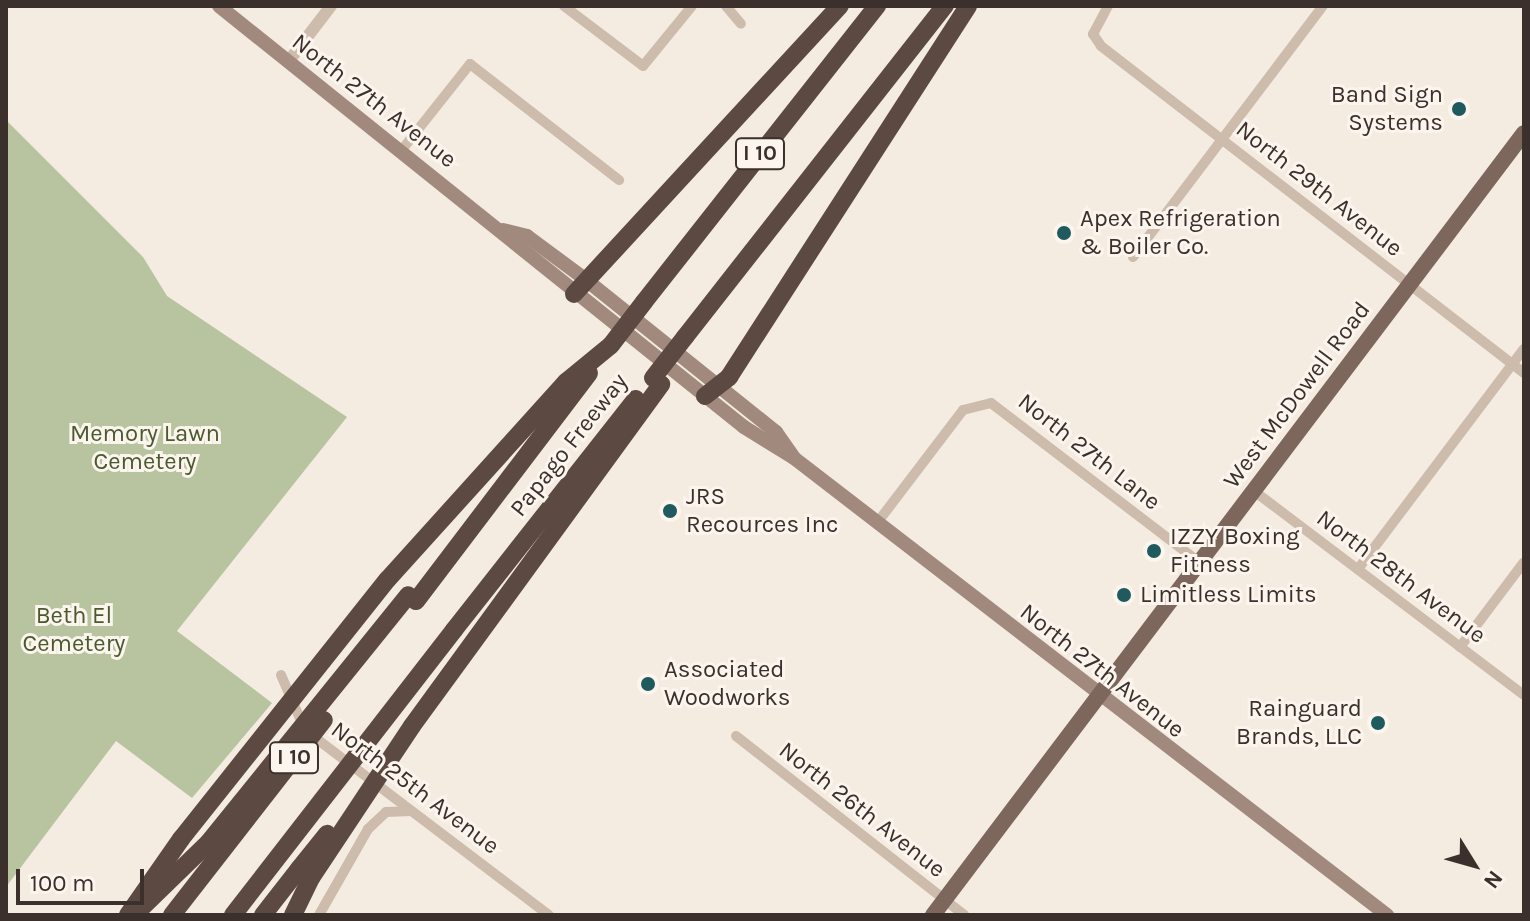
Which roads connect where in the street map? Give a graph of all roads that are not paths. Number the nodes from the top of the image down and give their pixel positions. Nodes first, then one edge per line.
1 (219, 6) edge
2 (331, 6) edge
3 (564, 6) edge
4 (692, 6) edge
5 (726, 6) edge
6 (840, 6) edge
7 (877, 6) edge
8 (945, 6) edge
9 (968, 6) edge
10 (1108, 6) edge
11 (1323, 6) edge
12 (741, 24) dead end
13 (288, 62) junction
14 (1524, 133) edge
15 (1222, 139) junction
16 (401, 151) junction
17 (619, 180) dead end
18 (1133, 257) dead end
19 (579, 286) junction
20 (1409, 286) junction
21 (611, 345) junction
22 (1524, 349) edge
23 (1512, 364) junction
24 (1524, 373) edge
25 (657, 381) junction
26 (713, 391) junction
27 (1254, 491) junction
28 (877, 523) junction
29 (1524, 562) edge
30 (1200, 563) junction
31 (1358, 569) junction
32 (412, 598) junction
33 (1460, 647) junction
34 (281, 675) dead end
35 (1524, 695) edge
36 (1099, 697) junction
37 (736, 736) dead end
38 (417, 812) junction
39 (305, 874) junction
40 (945, 900) junction
41 (131, 915) edge
42 (172, 915) edge
43 (233, 915) edge
44 (263, 915) edge
45 (293, 915) edge
46 (319, 915) edge
47 (549, 915) edge
48 (933, 915) edge
49 (964, 915) edge
50 (1387, 915) edge

1 - 13 main road, North 27th Avenue
2 - 13 street
3 - 4 street
5 - 12 street
6 - 19 highway
7 - 21 highway, Papago Freeway / I 10, bridge
8 - 25 highway, Papago Freeway / I 10, bridge
9 - 26 highway
10 - 15 street, North 29th Avenue
11 - 15 street
13 - 16 main road, North 27th Avenue
14 - 20 main road, West McDowell Road
15 - 18 street
15 - 20 street, North 29th Avenue
16 - 17 street
16 - 19 main road, North 27th Avenue
19 - 26 main road, North 27th Avenue
20 - 23 street, North 29th Avenue
20 - 27 main road, West McDowell Road
21 - 32 highway, Papago Freeway / I 10
21 - 41 highway, bridge
22 - 23 street
23 - 24 street, North 29th Avenue
23 - 31 street
25 - 39 highway, bridge
25 - 43 highway, Papago Freeway / I 10, bridge
26 - 28 main road, North 27th Avenue
27 - 30 main road, West McDowell Road
27 - 31 street, North 28th Avenue
28 - 30 street, North 27th Lane
28 - 36 main road, North 27th Avenue
29 - 33 street
30 - 36 main road, West McDowell Road
31 - 33 street, North 28th Avenue
32 - 41 highway, bridge
32 - 42 highway, Papago Freeway / I 10, bridge
33 - 35 street, North 28th Avenue
34 - 38 street, North 25th Avenue
36 - 40 main road, West McDowell Road
36 - 50 main road, North 27th Avenue
37 - 40 street, North 26th Avenue
38 - 46 street
38 - 47 street, North 25th Avenue
39 - 44 highway
39 - 45 highway
40 - 48 main road, West McDowell Road
40 - 49 street, North 26th Avenue

